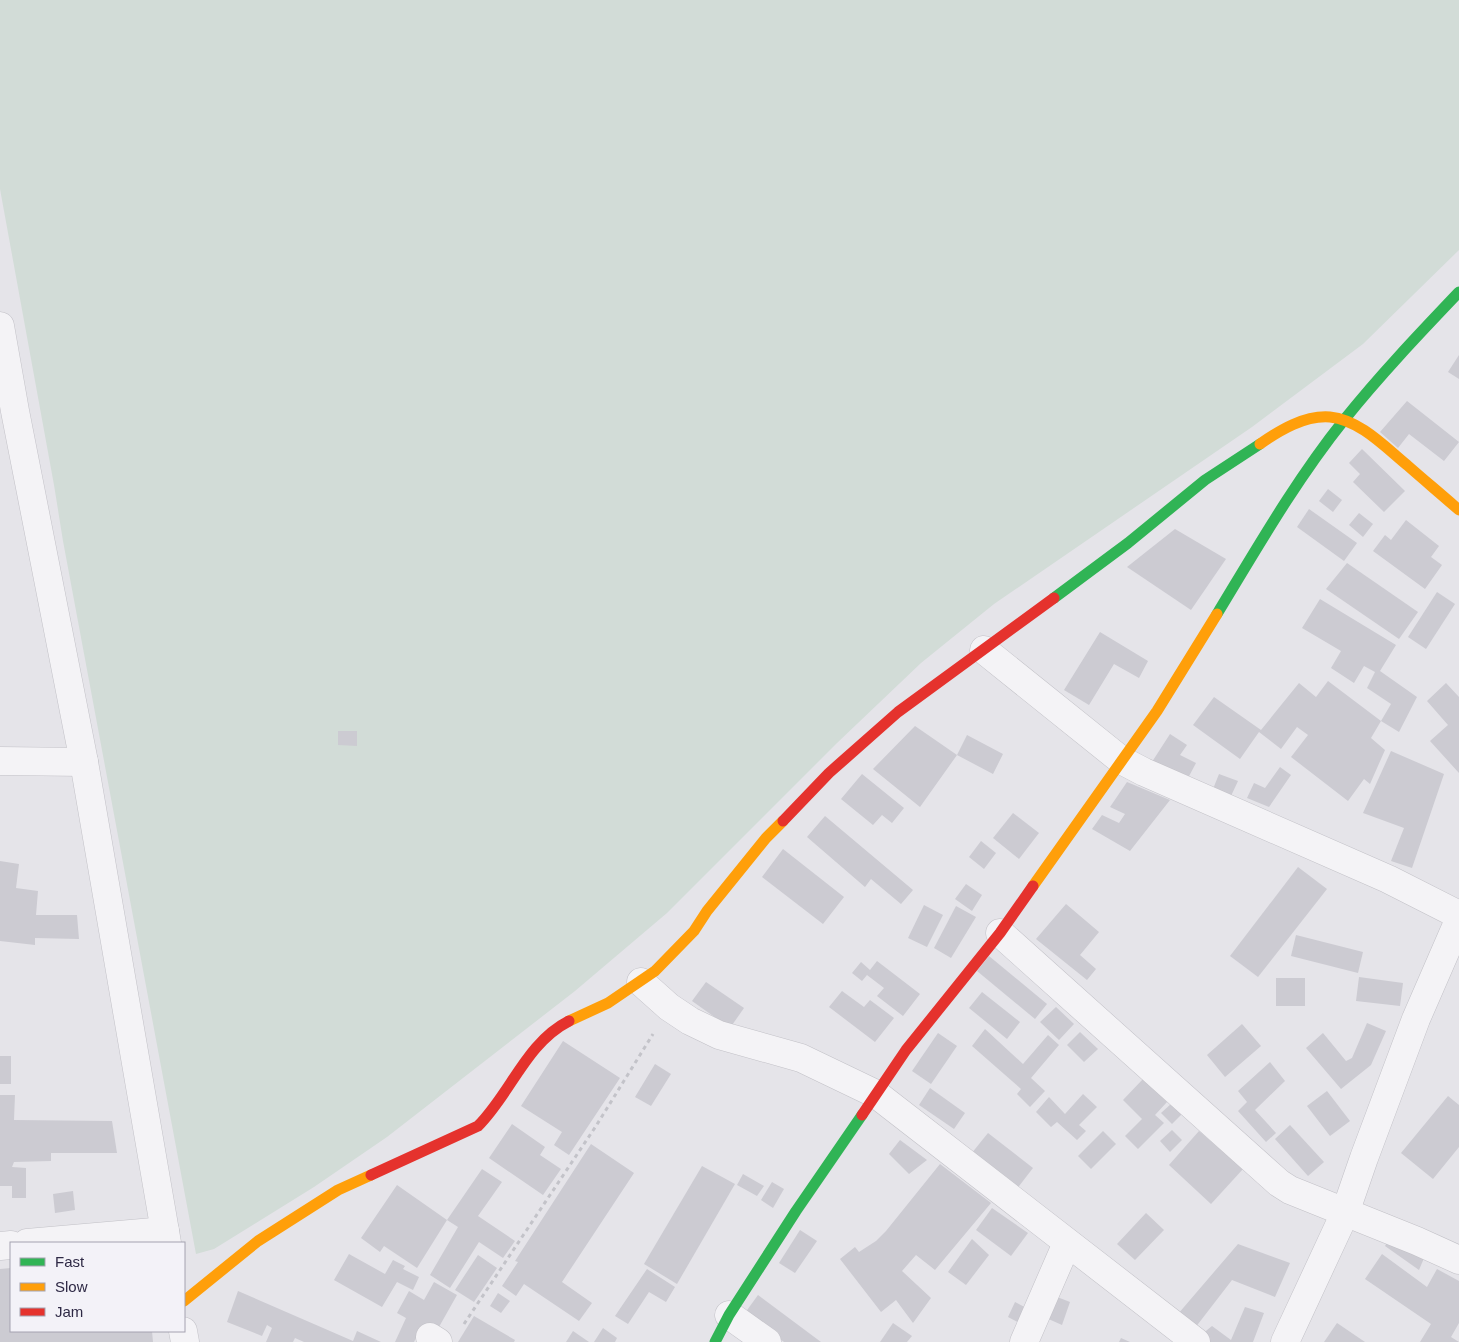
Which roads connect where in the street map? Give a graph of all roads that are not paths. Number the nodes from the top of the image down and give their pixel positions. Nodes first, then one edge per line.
1 (1459, 292) edge
2 (0, 326) edge
3 (1344, 420) junction
4 (1459, 510) edge
5 (984, 650) junction
6 (1122, 760) junction
7 (0, 761) edge
8 (84, 762) junction
9 (1459, 915) edge
10 (1459, 920) edge
11 (1000, 933) junction
12 (641, 982) junction
13 (876, 1094) junction
14 (1345, 1213) junction
15 (166, 1237) edge
16 (50, 1242) edge
17 (1067, 1243) junction
18 (1459, 1260) edge
19 (185, 1300) edge
20 (729, 1315) junction
21 (714, 1342) edge
22 (767, 1342) edge
23 (1024, 1342) edge
24 (1196, 1342) edge
25 (1284, 1342) edge

1 - 3 street
2 - 8 street
3 - 4 street
3 - 5 street
3 - 6 street
5 - 6 street
5 - 12 street
6 - 9 street
6 - 11 street
7 - 8 street
8 - 15 street
10 - 14 street
11 - 13 street
11 - 14 street
12 - 13 street
12 - 19 street
13 - 17 street
13 - 20 street
14 - 18 street
14 - 25 street
15 - 16 street
17 - 23 street
17 - 24 street
20 - 21 street
20 - 22 street

